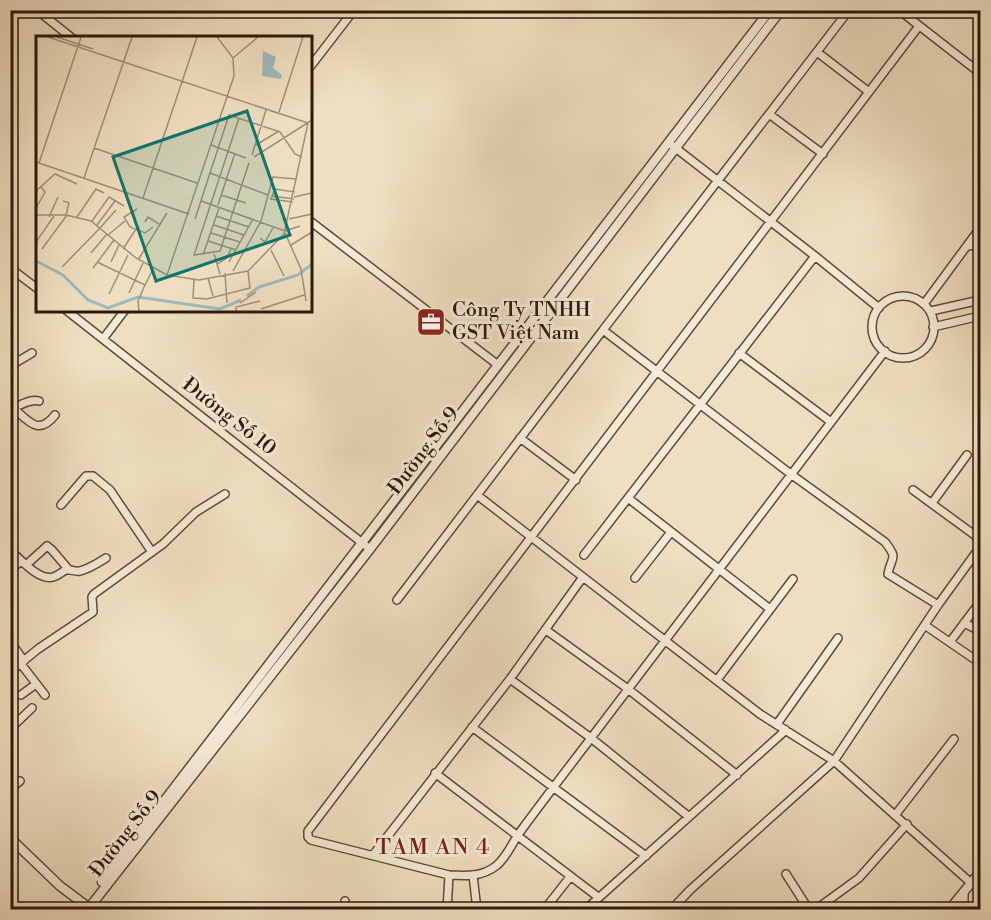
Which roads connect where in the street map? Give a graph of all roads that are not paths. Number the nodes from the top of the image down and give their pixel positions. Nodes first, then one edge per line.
1 (37, 10) edge
2 (354, 10) edge
3 (770, 10) edge
4 (781, 10) edge
5 (849, 10) edge
6 (899, 10) edge
7 (919, 26) junction
8 (70, 36) edge
9 (817, 52) junction
10 (312, 65) edge
11 (981, 73) edge
12 (869, 92) junction
13 (769, 114) junction
14 (672, 146) junction
15 (823, 154) junction
16 (718, 180) junction
17 (770, 221) junction
18 (312, 223) edge
19 (981, 228) edge
20 (981, 245) edge
21 (967, 246) junction
22 (815, 256) junction
23 (10, 268) edge
24 (36, 287) edge
25 (981, 300) edge
26 (924, 304) junction
27 (879, 308) junction
28 (931, 311) junction
29 (69, 312) edge
30 (123, 312) edge
31 (981, 316) edge
32 (933, 327) junction
33 (603, 330) junction
34 (103, 339) junction
35 (885, 351) junction
36 (32, 353) dead end
37 (739, 353) junction
38 (498, 365) junction
39 (10, 366) edge
40 (657, 372) junction
41 (39, 401) dead end
42 (699, 405) junction
43 (11, 407) edge
44 (55, 415) dead end
45 (831, 422) junction
46 (520, 438) junction
47 (968, 455) dead end
48 (792, 475) junction
49 (576, 480) junction
50 (913, 490) dead end
51 (225, 494) dead end
52 (477, 495) junction
53 (628, 498) junction
54 (932, 503) junction
55 (61, 504) dead end
56 (671, 532) junction
57 (530, 537) junction
58 (981, 539) edge
59 (367, 546) junction
60 (981, 547) edge
61 (10, 550) edge
62 (152, 552) junction
63 (584, 555) dead end
64 (105, 558) dead end
65 (24, 563) junction
66 (10, 570) edge
67 (69, 570) junction
68 (720, 571) junction
69 (583, 577) junction
70 (635, 578) dead end
71 (793, 579) dead end
72 (397, 600) dead end
73 (981, 602) edge
74 (938, 605) junction
75 (770, 609) junction
76 (964, 623) junction
77 (926, 626) junction
78 (546, 630) junction
79 (981, 631) edge
80 (838, 638) dead end
81 (665, 640) junction
82 (10, 641) edge
83 (950, 642) junction
84 (22, 662) junction
85 (981, 663) edge
86 (10, 672) edge
87 (510, 679) junction
88 (717, 680) junction
89 (36, 684) junction
90 (628, 689) junction
91 (21, 695) dead end
92 (45, 695) dead end
93 (32, 708) dead end
94 (777, 724) junction
95 (472, 727) junction
96 (10, 729) edge
97 (786, 730) junction
98 (591, 738) junction
99 (954, 739) dead end
100 (834, 761) junction
101 (435, 773) junction
102 (737, 775) junction
103 (20, 781) dead end
104 (553, 787) junction
105 (10, 789) edge
106 (896, 814) junction
107 (688, 816) junction
108 (907, 824) junction
109 (517, 836) junction
110 (10, 838) edge
111 (373, 855) junction
112 (646, 856) junction
113 (981, 872) edge
114 (449, 874) junction
115 (786, 874) dead end
116 (473, 875) junction
117 (570, 877) junction
118 (976, 883) edge
119 (964, 892) junction
120 (598, 897) junction
121 (88, 907) edge
122 (447, 909) edge
123 (477, 909) edge
124 (544, 909) edge
125 (585, 909) edge
126 (670, 909) edge
127 (808, 909) edge
128 (815, 909) edge
129 (950, 909) edge
130 (964, 909) edge

1 - 8 street
2 - 10 street
3 - 14 street, Đường Số 9
4 - 14 street, Đường Số 9
5 - 9 street
6 - 7 street
7 - 11 street
7 - 12 street
9 - 12 street
9 - 13 street
12 - 15 street
13 - 15 street
13 - 16 street
14 - 16 street
14 - 38 street, Đường Số 9
14 - 59 street, Đường Số 9
15 - 17 street
16 - 17 street
16 - 33 street
17 - 22 street
17 - 40 street
18 - 38 street
19 - 21 street
20 - 21 street
21 - 26 street
22 - 27 street
22 - 37 street
23 - 24 street
25 - 28 street
26 - 27 street
26 - 28 street
27 - 35 street
28 - 32 street
29 - 34 street, Đường Số 10
30 - 34 street
31 - 32 street
32 - 35 street
33 - 40 street
33 - 46 street
34 - 59 street, Đường Số 10
35 - 45 street
36 - 39 street
37 - 42 street
37 - 45 street
38 - 59 street, Đường Số 9
40 - 42 street
40 - 49 street
41 - 43 street
42 - 48 street
42 - 53 street
43 - 44 street
45 - 48 street
46 - 49 street
46 - 52 street
47 - 54 street
48 - 68 street
48 - 74 street
49 - 57 street
50 - 54 street
51 - 62 street
52 - 57 street
52 - 72 street
53 - 56 street
53 - 63 street
54 - 58 street
55 - 62 street
56 - 68 street
56 - 70 street
57 - 69 street
57 - 111 street
59 - 121 street, Đường Số 9
60 - 74 street
61 - 65 street
62 - 84 street
64 - 67 street
65 - 66 street
65 - 67 street
65 - 67 street
68 - 75 street
68 - 81 street
69 - 78 street
69 - 81 street
71 - 75 street
73 - 76 street
74 - 77 street
75 - 88 street
76 - 79 street
76 - 83 street
77 - 83 street
77 - 100 street
78 - 87 street
78 - 90 street
80 - 94 street
81 - 88 street
81 - 90 street
82 - 84 street
83 - 85 street
84 - 86 street
84 - 89 street
87 - 95 street
87 - 98 street
88 - 94 street
89 - 91 street
89 - 92 street
90 - 98 street
90 - 102 street
93 - 96 street
94 - 97 street
95 - 101 street
95 - 104 street
97 - 100 street
97 - 102 street
98 - 104 street
98 - 107 street
99 - 106 street
100 - 106 street
100 - 126 street
101 - 109 street
101 - 111 street
102 - 107 street
103 - 105 street
104 - 109 street
104 - 112 street
106 - 108 street
107 - 112 street
108 - 118 street
108 - 128 street
109 - 116 street
109 - 117 street
110 - 121 street
111 - 114 street
112 - 120 street
113 - 118 street
114 - 116 street
114 - 122 street
115 - 127 street
116 - 123 street
117 - 120 street
117 - 124 street
118 - 119 street
119 - 129 street
119 - 130 street
120 - 125 street

